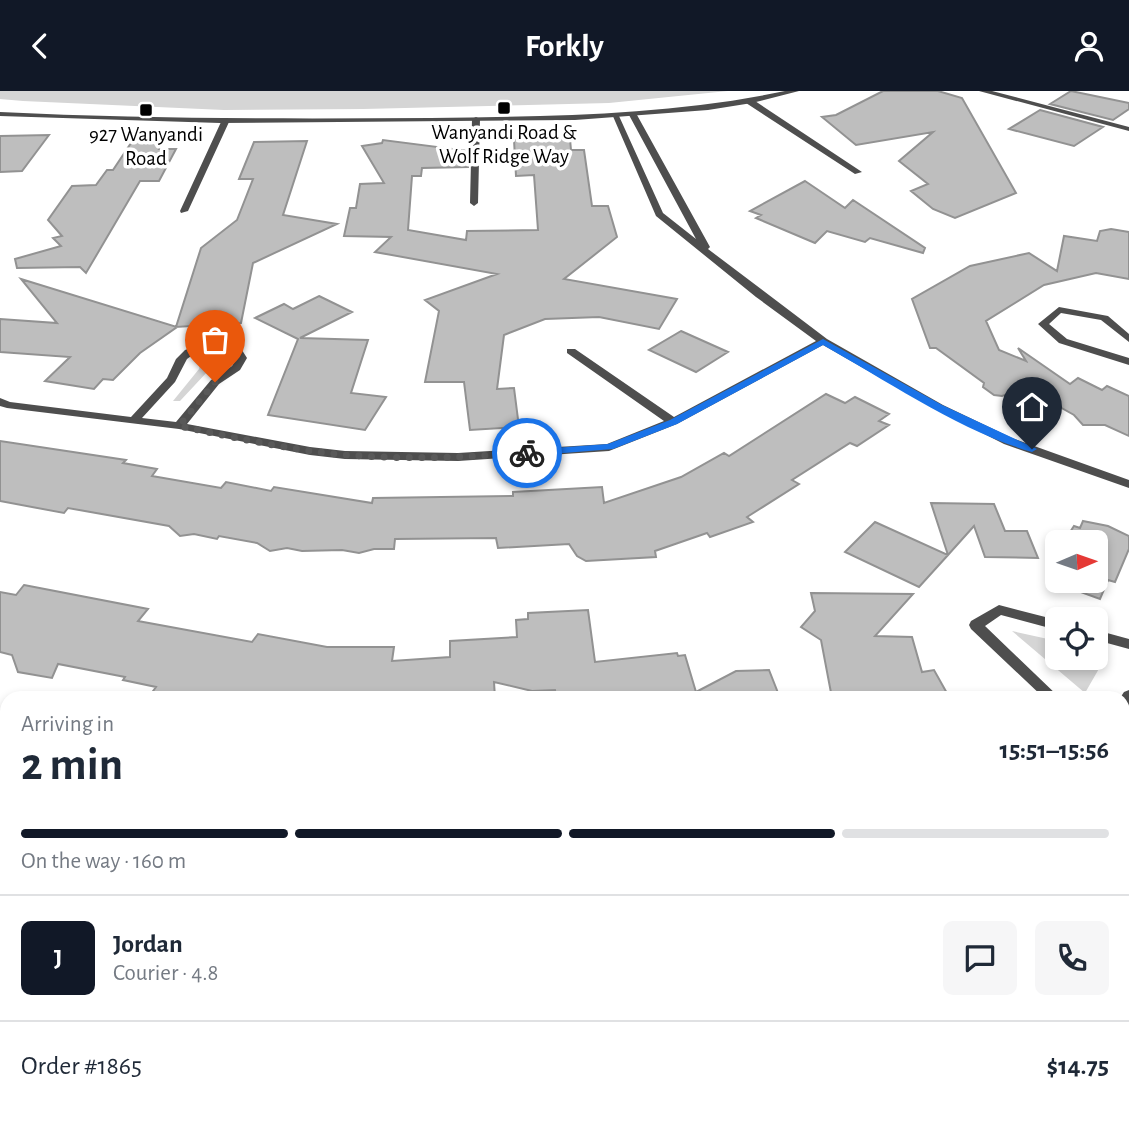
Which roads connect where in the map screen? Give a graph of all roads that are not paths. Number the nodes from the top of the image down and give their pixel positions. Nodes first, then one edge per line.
1 (795, 91) edge
2 (983, 91) edge
3 (1002, 93) edge
4 (749, 101) junction
5 (0, 114) edge
6 (633, 115) junction
7 (615, 116) junction
8 (477, 119) junction
9 (225, 122) junction
10 (1129, 129) edge
11 (858, 172) dead end
12 (474, 203) dead end
13 (184, 211) dead end
14 (707, 251) junction
15 (1129, 339) edge
16 (823, 341) junction
17 (570, 351) dead end
18 (1129, 362) edge
19 (2, 405) edge
20 (133, 421) junction
21 (673, 422) junction
22 (179, 426) junction
23 (1129, 484) edge
24 (1045, 622) edge
25 (1108, 638) edge
26 (1129, 644) edge
27 (1046, 691) edge

1 - 4 street
2 - 3 street
3 - 10 street
4 - 6 street
4 - 11 street
5 - 9 street
6 - 7 street
6 - 14 street
7 - 8 street
7 - 14 street
8 - 9 street
8 - 12 street
9 - 13 street
14 - 16 street
15 - 18 street
16 - 21 street
16 - 23 street
17 - 21 street
19 - 20 street
20 - 22 street
20 - 22 street
21 - 22 street
24 - 27 street
25 - 26 street

